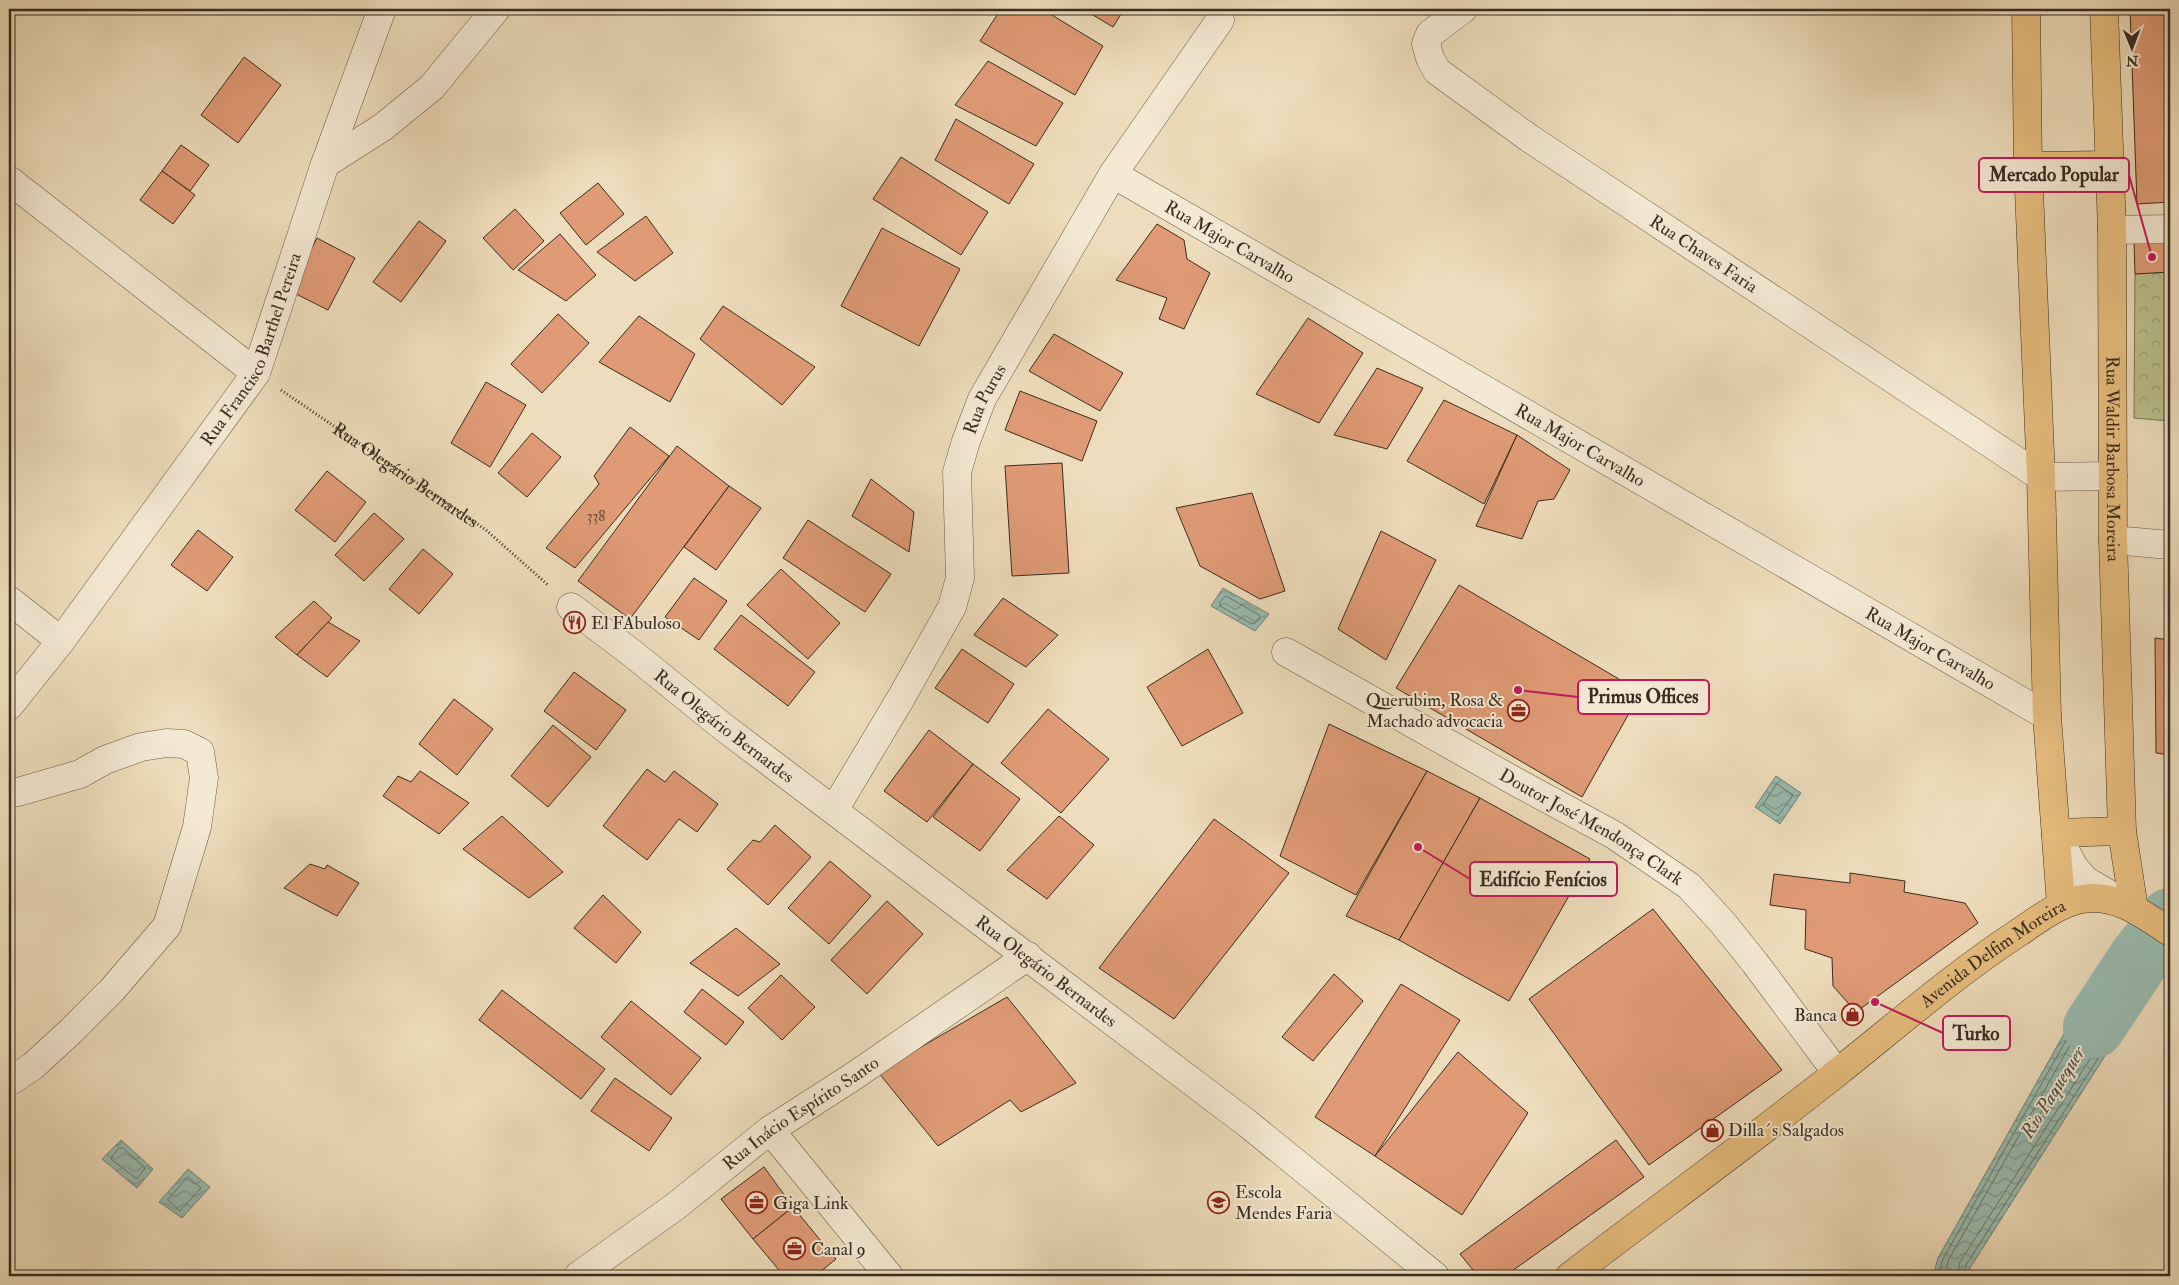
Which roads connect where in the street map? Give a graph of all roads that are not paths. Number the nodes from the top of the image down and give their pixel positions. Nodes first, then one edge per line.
1 (382, 9) edge
2 (496, 9) edge
3 (1463, 9) edge
4 (2026, 9) edge
5 (2104, 9) edge
6 (1220, 20) dead end
7 (325, 164) junction
8 (2109, 165) junction
9 (2028, 166) junction
10 (1113, 174) junction
11 (9, 180) edge
12 (2170, 229) edge
13 (2112, 230) junction
14 (256, 373) junction
15 (2113, 476) junction
16 (2041, 477) junction
17 (2113, 540) junction
18 (2170, 545) edge
19 (9, 600) edge
20 (571, 607) road end
21 (62, 641) junction
22 (1286, 652) dead end
23 (9, 706) edge
24 (2047, 716) junction
25 (9, 792) edge
26 (834, 810) junction
27 (2122, 831) junction
28 (2056, 833) junction
29 (2061, 906) junction
30 (2151, 919) edge
31 (1028, 956) junction
32 (1837, 1074) junction
33 (9, 1082) edge
34 (770, 1130) junction
35 (578, 1276) edge
36 (889, 1276) edge
37 (1435, 1276) edge
38 (1570, 1276) edge

1 - 7 street, Rua Francisco Barthel Pereira
2 - 7 street
3 - 16 street, Rua Chaves Faria
4 - 9 main road
5 - 8 main road, Rua Waldir Barbosa Moreira
6 - 10 street, Rua Purus
7 - 14 street, Rua Francisco Barthel Pereira
8 - 9 main road
8 - 13 main road, Rua Waldir Barbosa Moreira
9 - 16 main road
10 - 24 street, Rua Major Carvalho
10 - 26 street, Rua Purus
11 - 14 street
12 - 13 street
13 - 15 main road, Rua Waldir Barbosa Moreira
14 - 21 street, Rua Francisco Barthel Pereira
15 - 16 street
15 - 17 main road, Rua Waldir Barbosa Moreira
16 - 24 main road
17 - 18 street
17 - 27 main road, Rua Waldir Barbosa Moreira
19 - 21 street
20 - 26 street, Rua Olegário Bernardes
21 - 23 street, Rua Francisco Barthel Pereira
22 - 32 street, Doutor José Mendonça Clark
24 - 28 main road
25 - 33 street
26 - 31 street, Rua Olegário Bernardes
27 - 28 main road
27 - 30 main road, Rua Waldir Barbosa Moreira
28 - 29 main road
28 - 30 street
29 - 30 main road, Avenida Delfim Moreira
29 - 32 main road, Avenida Delfim Moreira
31 - 34 street, Rua Inácio Espírito Santo
31 - 37 street, Rua Olegário Bernardes
32 - 38 main road, Avenida Delfim Moreira
34 - 35 street, Rua Inácio Espírito Santo
34 - 36 street

